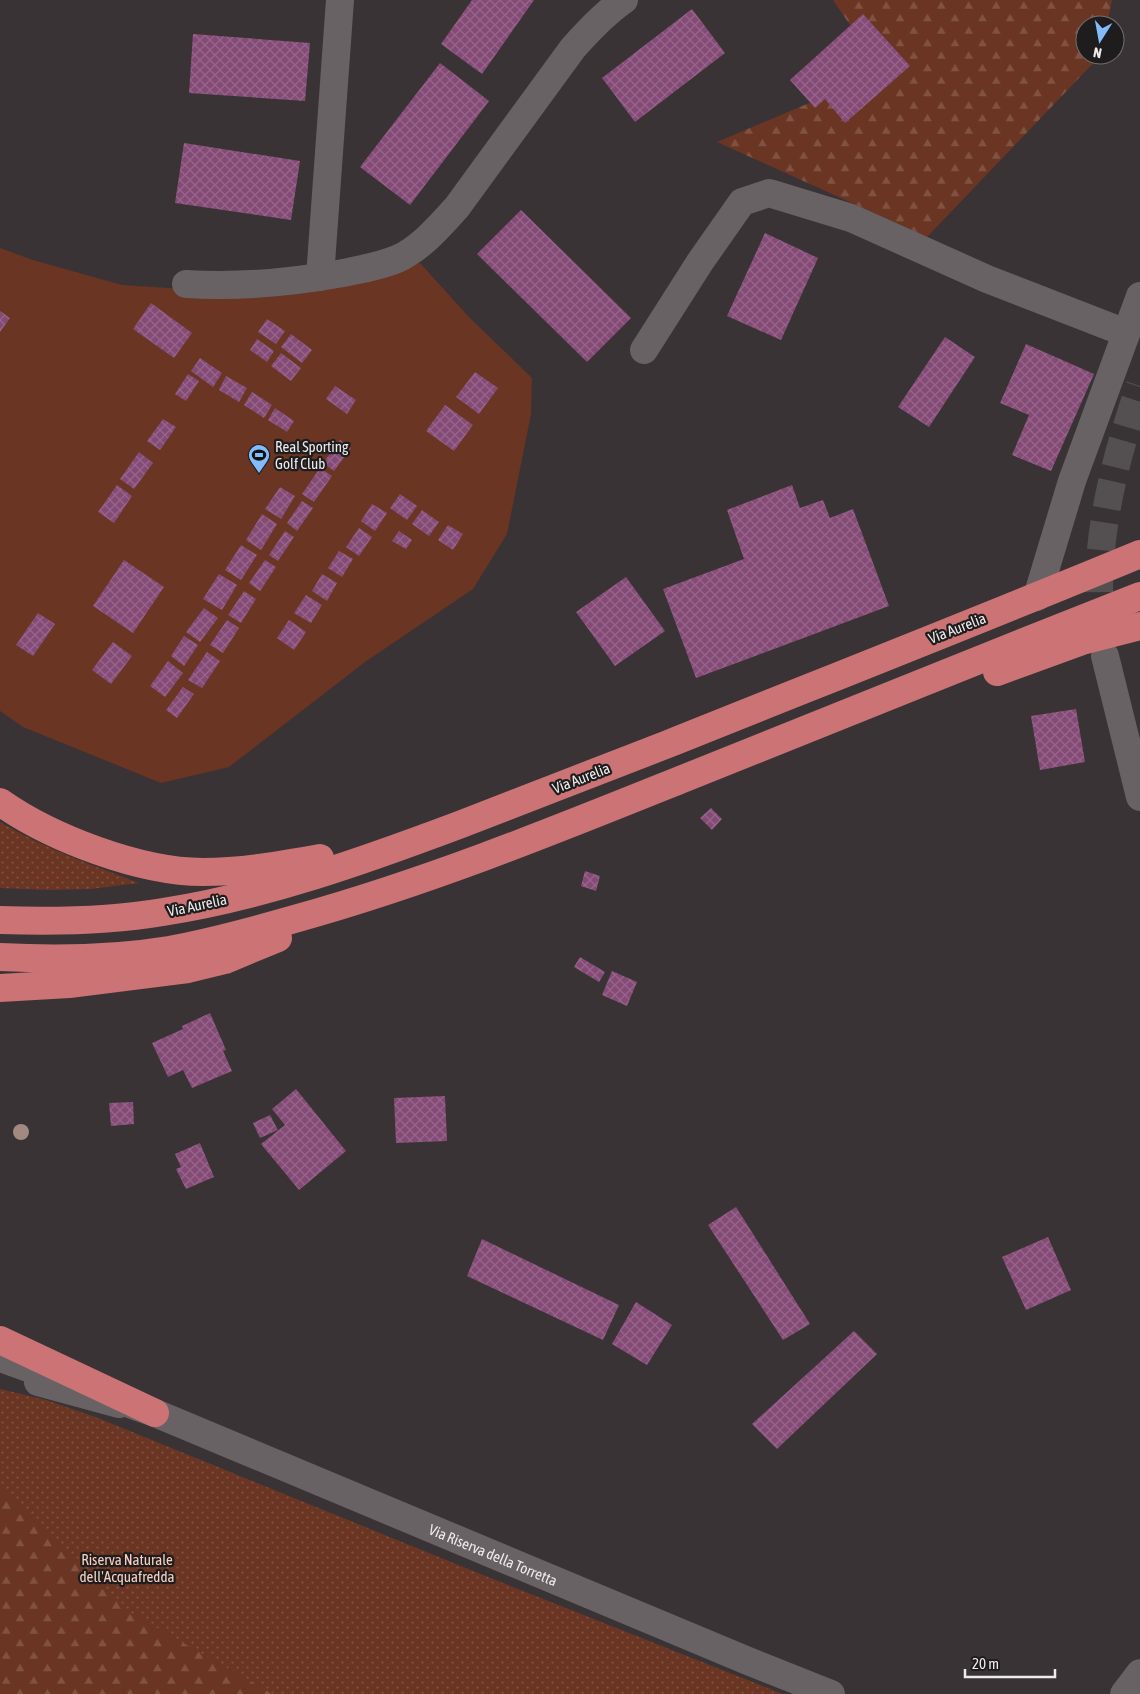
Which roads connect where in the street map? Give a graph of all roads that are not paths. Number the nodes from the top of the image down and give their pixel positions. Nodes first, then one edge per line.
1 (340, 0) edge
2 (624, 0) edge
3 (320, 277) junction
4 (186, 284) dead end
5 (1140, 296) edge
6 (1126, 333) junction
7 (644, 350) dead end
8 (1140, 554) edge
9 (1140, 596) edge
10 (1037, 597) junction
11 (1140, 626) edge
12 (1105, 656) tunnel mouth
13 (816, 725) junction
14 (1140, 797) edge
15 (0, 802) edge
16 (410, 843) junction
17 (351, 903) junction
18 (0, 920) edge
19 (0, 957) edge
20 (0, 988) edge
21 (0, 1340) edge
22 (0, 1358) edge
23 (0, 1372) edge
24 (156, 1413) junction
25 (1140, 1673) edge
26 (831, 1694) edge
27 (1124, 1694) edge

1 - 3 street
2 - 3 street
3 - 4 street
5 - 6 street
6 - 7 street
6 - 10 street
8 - 10 highway, Via Aurelia
9 - 13 highway
10 - 16 highway, Via Aurelia
11 - 13 highway
12 - 14 street
13 - 17 highway
15 - 16 highway
16 - 18 highway, Via Aurelia
17 - 19 highway
17 - 20 highway
21 - 24 highway
22 - 24 street
23 - 24 street
24 - 26 street, Via Riserva della Torretta
25 - 27 street

